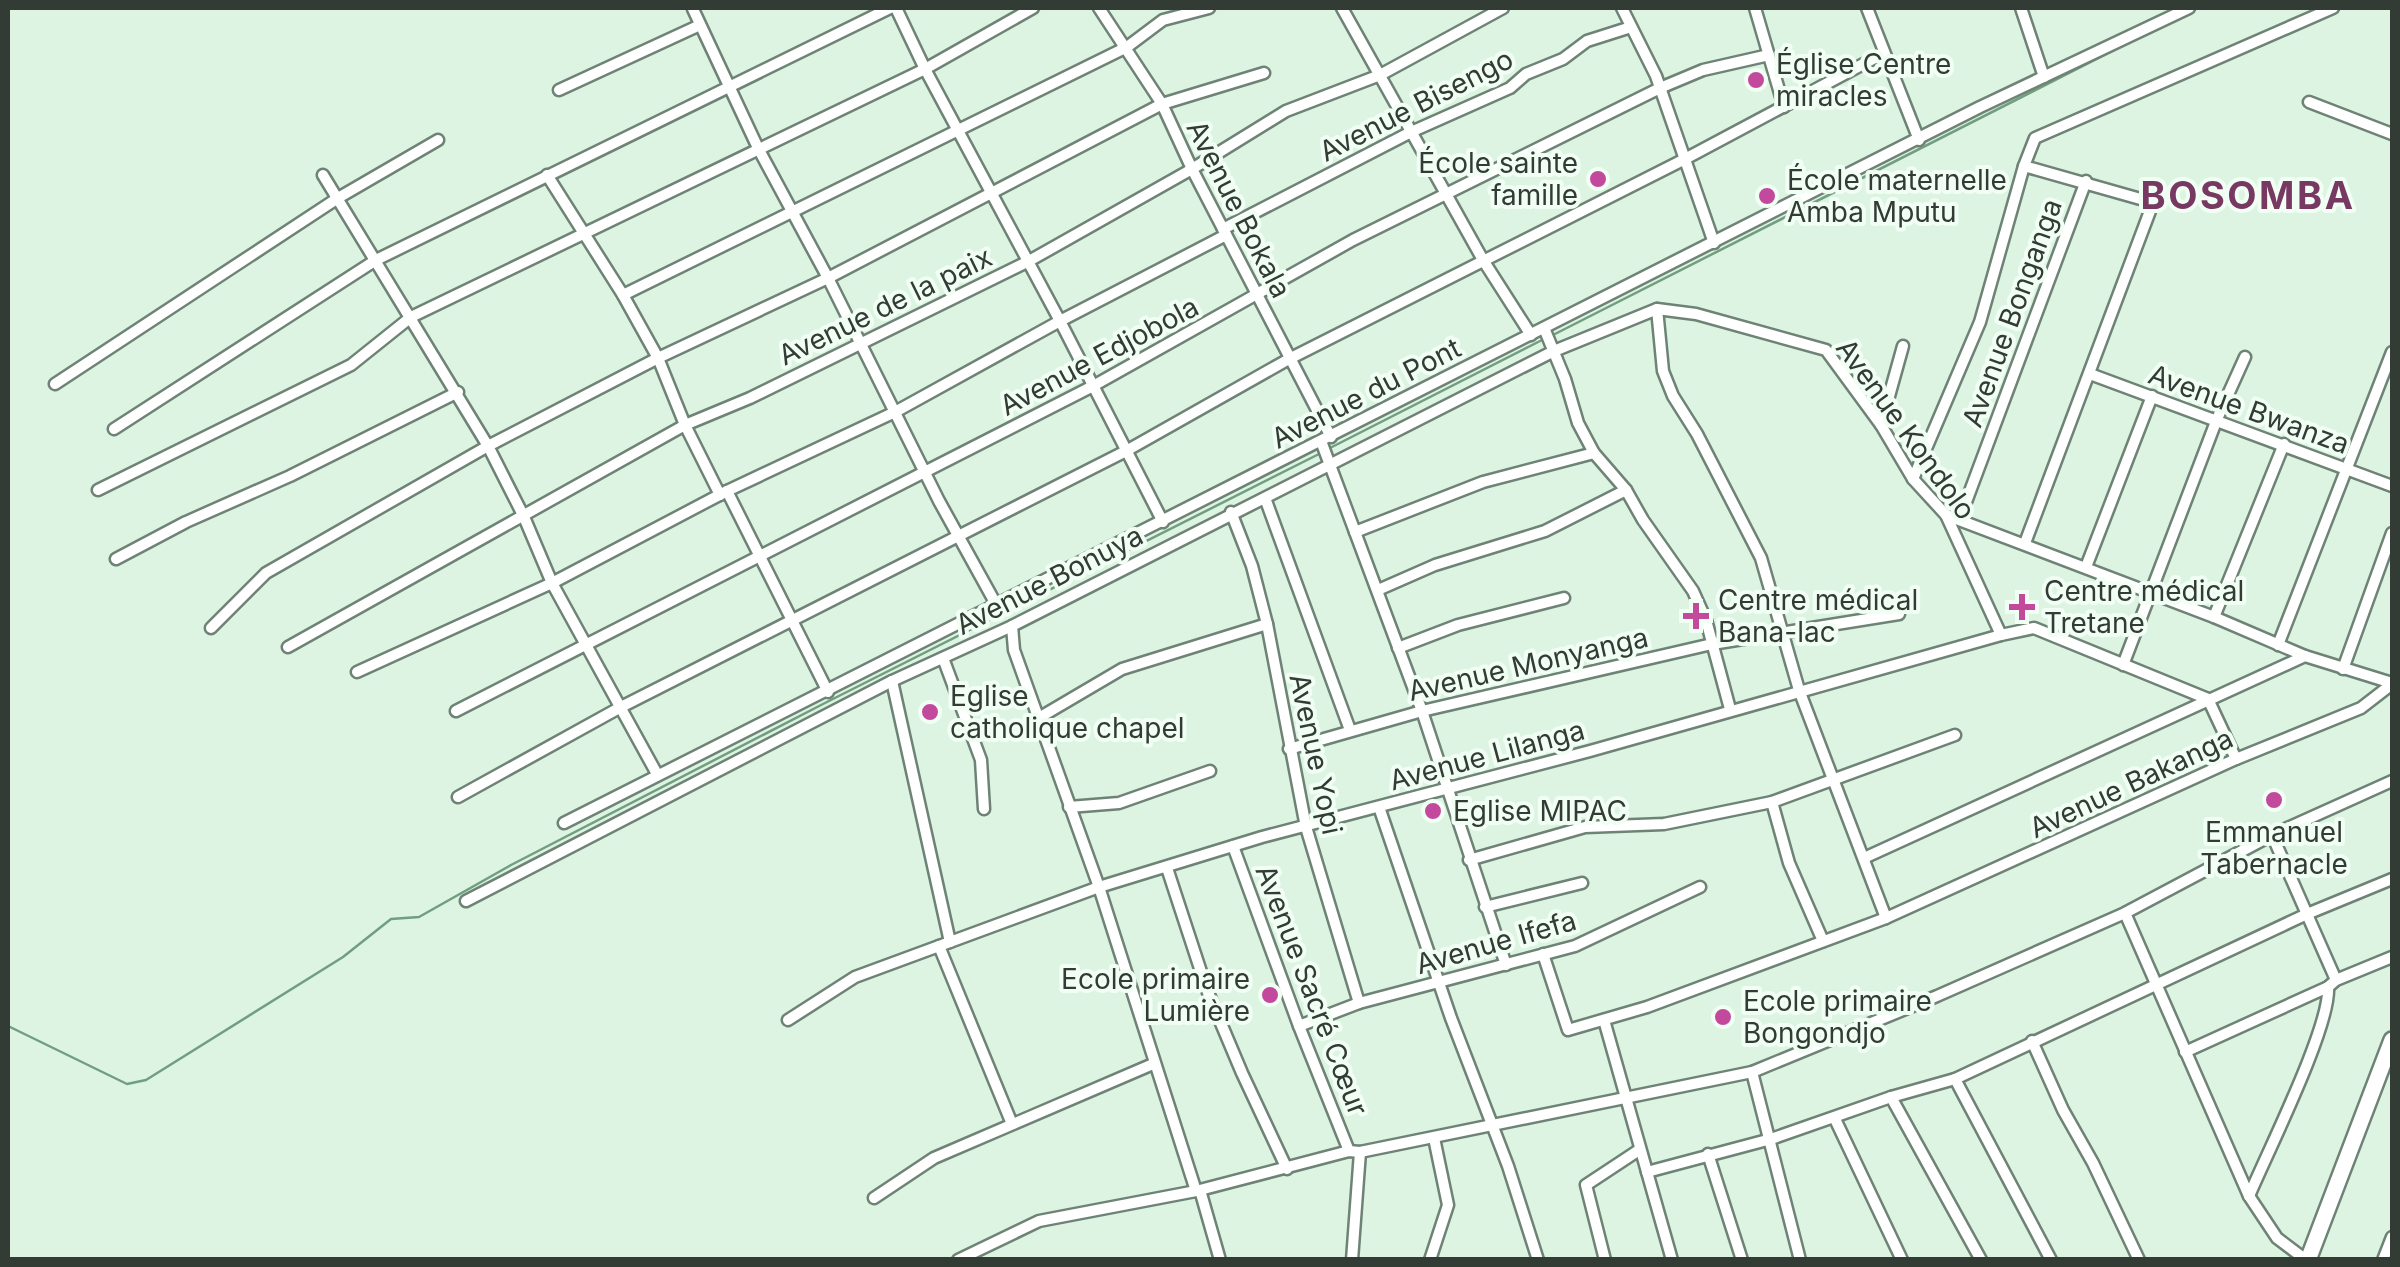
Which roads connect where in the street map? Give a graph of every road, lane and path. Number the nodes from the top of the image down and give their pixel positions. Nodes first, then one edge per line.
1 (893, 8) edge
2 (1033, 8) edge
3 (1099, 8) edge
4 (1208, 8) edge
5 (1342, 8) edge
6 (1504, 8) edge
7 (1622, 8) edge
8 (1756, 8) edge
9 (1868, 8) edge
10 (2021, 8) edge
11 (2189, 8) edge
12 (2333, 8) edge
13 (692, 10) edge
14 (700, 25) junction
15 (1630, 27) junction
16 (1127, 47) junction
17 (1884, 53) junction
18 (1769, 55) junction
19 (925, 69) junction
20 (1264, 73) dead end
21 (1380, 75) junction
22 (2044, 77) junction
23 (728, 84) junction
24 (1660, 88) junction
25 (559, 90) dead end
26 (2309, 102) dead end
27 (1162, 104) junction
28 (1784, 106) junction
29 (959, 132) junction
30 (1411, 132) junction
31 (2392, 134) edge
32 (438, 140) dead end
33 (1919, 140) junction
34 (758, 148) junction
35 (1683, 160) junction
36 (2024, 166) junction
37 (1192, 169) junction
38 (323, 175) dead end
39 (547, 176) junction
40 (2086, 181) junction
41 (992, 193) junction
42 (1448, 194) junction
43 (338, 198) junction
44 (793, 212) junction
45 (1224, 232) junction
46 (584, 236) junction
47 (1714, 243) junction
48 (376, 260) junction
49 (1483, 260) junction
50 (1028, 261) junction
51 (828, 278) junction
52 (622, 295) junction
53 (1256, 295) junction
54 (1657, 309) junction
55 (411, 317) junction
56 (1060, 320) junction
57 (1531, 334) junction
58 (1548, 338) junction
59 (858, 342) junction
60 (1903, 346) dead end
61 (2392, 352) edge
62 (658, 358) junction
63 (1289, 358) junction
64 (2245, 358) dead end
65 (2090, 374) junction
66 (55, 384) dead end
67 (1094, 386) junction
68 (458, 392) junction
69 (2152, 396) junction
70 (894, 412) junction
71 (2217, 419) junction
72 (685, 424) junction
73 (1882, 425) junction
74 (114, 429) dead end
75 (2284, 444) junction
76 (488, 446) junction
77 (1326, 448) junction
78 (1126, 451) junction
79 (1594, 453) junction
80 (2347, 469) junction
81 (926, 474) junction
82 (1914, 479) junction
83 (2392, 486) edge
84 (98, 490) dead end
85 (1626, 490) junction
86 (723, 493) junction
87 (1266, 498) junction
88 (1231, 512) junction
89 (1946, 515) junction
90 (524, 516) junction
91 (1960, 518) junction
92 (1162, 522) junction
93 (1355, 532) junction
94 (2392, 534) edge
95 (958, 537) junction
96 (2025, 543) junction
97 (761, 555) junction
98 (116, 559) dead end
99 (2086, 567) junction
100 (552, 583) junction
101 (1378, 590) junction
102 (2151, 592) junction
103 (1564, 598) dead end
104 (997, 606) junction
105 (1899, 614) dead end
106 (2214, 617) junction
107 (793, 620) junction
108 (1267, 624) junction
109 (1012, 626) junction
110 (211, 628) dead end
111 (1784, 633) junction
112 (2000, 635) junction
113 (587, 644) junction
114 (1712, 644) junction
115 (2278, 645) junction
116 (288, 647) dead end
117 (1398, 648) junction
118 (2306, 656) junction
119 (943, 658) junction
120 (2123, 665) junction
121 (2343, 669) junction
122 (357, 672) dead end
123 (892, 682) junction
124 (2392, 684) edge
125 (1799, 690) junction
126 (828, 692) junction
127 (2208, 700) junction
128 (621, 707) junction
129 (1730, 709) junction
130 (456, 711) dead end
131 (1422, 711) junction
132 (1037, 719) junction
133 (1350, 730) junction
134 (1955, 735) dead end
135 (1288, 749) junction
136 (2236, 758) junction
137 (1210, 771) dead end
138 (657, 774) junction
139 (1835, 780) junction
140 (2392, 781) edge
141 (1448, 789) junction
142 (458, 796) dead end
143 (1772, 802) junction
144 (1069, 807) junction
145 (1379, 808) junction
146 (984, 809) dead end
147 (564, 823) dead end
148 (1306, 826) junction
149 (2272, 835) junction
150 (1233, 846) junction
151 (1864, 858) junction
152 (1469, 860) junction
153 (1167, 868) junction
154 (2392, 879) edge
155 (1582, 883) dead end
156 (1100, 887) junction
157 (1700, 887) dead end
158 (466, 902) dead end
159 (1486, 908) junction
160 (2125, 913) junction
161 (2307, 914) junction
162 (1886, 918) junction
163 (1823, 941) junction
164 (944, 944) junction
165 (1542, 954) junction
166 (2392, 957) edge
167 (1506, 964) junction
168 (2332, 983) junction
169 (1438, 984) junction
170 (2157, 985) junction
171 (1360, 1003) junction
172 (788, 1020) dead end
173 (1604, 1020) junction
174 (1299, 1026) junction
175 (2032, 1041) junction
176 (2186, 1052) junction
177 (2390, 1052) edge
178 (1154, 1064) junction
179 (1752, 1072) junction
180 (1954, 1080) junction
181 (1623, 1096) junction
182 (1891, 1097) junction
183 (1835, 1119) junction
184 (1012, 1124) junction
185 (1493, 1124) junction
186 (1434, 1138) junction
187 (1771, 1139) junction
188 (1639, 1150) junction
189 (1354, 1151) junction
190 (1708, 1154) junction
191 (1287, 1169) junction
192 (1647, 1172) junction
193 (1198, 1190) junction
194 (2249, 1196) junction
195 (874, 1198) dead end
196 (2392, 1236) edge
197 (958, 1260) edge
198 (1220, 1260) edge
199 (1352, 1260) edge
200 (1430, 1260) edge
201 (1538, 1260) edge
202 (1604, 1260) edge
203 (1672, 1260) edge
204 (1742, 1260) edge
205 (1800, 1260) edge
206 (1902, 1260) edge
207 (1981, 1260) edge
208 (2051, 1260) edge
209 (2140, 1260) edge
210 (2307, 1260) edge
211 (2383, 1260) edge

1 - 19 street
1 - 23 street
2 - 19 street
3 - 16 street, Avenue Bokala
4 - 16 street
5 - 21 street
6 - 21 street, Avenue de la paix
7 - 15 street
8 - 18 street
9 - 17 street
10 - 22 street
11 - 22 street, Avenue du Pont
12 - 36 street
13 - 14 street
14 - 23 street
14 - 25 street
15 - 24 street
15 - 30 street, Avenue Bisengo
16 - 27 street, Avenue Bokala
16 - 29 street
17 - 28 street
17 - 33 street
18 - 24 street, Avenue Edjobola
18 - 28 street
19 - 29 street
19 - 34 street
20 - 27 street
21 - 30 street
21 - 37 street, Avenue de la paix
22 - 33 street, Avenue du Pont
23 - 34 street
23 - 39 street
24 - 35 street
24 - 42 street, Avenue Edjobola
26 - 31 street
27 - 37 street, Avenue Bokala
27 - 41 street
28 - 35 street
29 - 41 street
29 - 44 street
30 - 42 street
30 - 45 street, Avenue Bisengo
32 - 43 street
33 - 47 street, Avenue du Pont
34 - 44 street
34 - 46 street
35 - 47 street
35 - 49 street
36 - 40 street
36 - 82 street
37 - 45 street, Avenue Bokala
37 - 50 street, Avenue de la paix
38 - 43 street
39 - 46 street
39 - 48 street
40 - 65 street
40 - 91 street, Avenue Bonganga
41 - 50 street
41 - 51 street
42 - 49 street
42 - 53 street, Avenue Edjobola
43 - 48 street
43 - 66 street
44 - 51 street
44 - 52 street
45 - 53 street, Avenue Bokala
45 - 56 street, Avenue Bisengo
46 - 52 street
46 - 55 street
47 - 58 street, Avenue du Pont
48 - 55 street
48 - 74 street
49 - 57 street
49 - 63 street
50 - 56 street
50 - 59 street, Avenue de la paix
51 - 59 street
51 - 62 street
52 - 62 street
53 - 63 street, Avenue Bokala
53 - 67 street, Avenue Edjobola
54 - 58 street, Avenue Bonuya
54 - 73 street, Avenue Kondolo
54 - 111 street
55 - 68 street
55 - 84 street
56 - 67 street
56 - 70 street, Avenue Bisengo
57 - 58 street, Avenue du Pont
57 - 77 street, Avenue du Pont
58 - 77 street, Avenue Bonuya
58 - 79 street
59 - 70 street
59 - 72 street, Avenue de la paix
60 - 73 street
61 - 80 street
62 - 72 street
62 - 76 street
63 - 77 street, Avenue Bokala
63 - 78 street
64 - 71 street
65 - 69 street, Avenue Bwanza
65 - 96 street
67 - 78 street
67 - 81 street, Avenue Edjobola
68 - 76 street
68 - 98 street
69 - 71 street, Avenue Bwanza
69 - 99 street
70 - 81 street
70 - 86 street, Avenue Bisengo
71 - 75 street, Avenue Bwanza
71 - 102 street
72 - 86 street
72 - 90 street, Avenue de la paix
73 - 82 street, Avenue Kondolo
75 - 80 street, Avenue Bwanza
75 - 106 street
76 - 90 street
76 - 110 street
77 - 87 street, Avenue Bonuya
77 - 92 street, Avenue du Pont
77 - 93 street, Avenue Bokala
78 - 92 street
78 - 95 street
79 - 85 street
79 - 93 street
80 - 83 street, Avenue Bwanza
80 - 115 street
81 - 95 street
81 - 97 street, Avenue Edjobola
82 - 89 street, Avenue Kondolo
85 - 101 street
85 - 114 street
86 - 97 street
86 - 100 street, Avenue Bisengo
87 - 88 street, Avenue Bonuya
87 - 133 street
88 - 108 street, Avenue Yopi
88 - 109 street, Avenue Bonuya
89 - 91 street
89 - 112 street, Avenue Kondolo
90 - 100 street
90 - 116 street, Avenue de la paix
91 - 96 street
92 - 104 street, Avenue du Pont
93 - 101 street, Avenue Bokala
94 - 121 street
95 - 104 street
95 - 107 street
96 - 99 street
97 - 107 street
97 - 113 street, Avenue Edjobola
99 - 102 street
100 - 113 street
100 - 122 street, Avenue Bisengo
101 - 117 street, Avenue Bokala
102 - 106 street
102 - 120 street
103 - 117 street
104 - 126 street, Avenue du Pont
105 - 111 street, Avenue Monyanga
106 - 115 street
107 - 126 street
107 - 128 street
108 - 132 street
108 - 135 street, Avenue Yopi
109 - 119 street, Avenue Bonuya
109 - 132 street
111 - 114 street, Avenue Monyanga
111 - 125 street
112 - 120 street, Avenue Lilanga
112 - 125 street, Avenue Lilanga
113 - 128 street
113 - 130 street, Avenue Edjobola
114 - 129 street
114 - 131 street, Avenue Monyanga
115 - 118 street
117 - 131 street, Avenue Bokala
118 - 121 street
118 - 127 street
119 - 123 street, Avenue Bonuya
119 - 146 street
120 - 127 street, Avenue Lilanga
121 - 124 street
123 - 158 street, Avenue Bonuya
123 - 164 street
124 - 136 street, Avenue Bakanga
125 - 129 street, Avenue Lilanga
125 - 139 street
126 - 138 street, Avenue du Pont
127 - 136 street
127 - 151 street
128 - 138 street
128 - 142 street
129 - 141 street, Avenue Lilanga
131 - 133 street, Avenue Monyanga
131 - 141 street, Avenue Bokala
132 - 144 street
133 - 135 street, Avenue Monyanga
134 - 139 street
135 - 148 street, Avenue Yopi
136 - 162 street, Avenue Bakanga
137 - 144 street
138 - 147 street, Avenue du Pont
139 - 143 street
139 - 151 street
140 - 149 street
141 - 145 street, Avenue Lilanga
141 - 152 street, Avenue Bokala
143 - 152 street
143 - 163 street
144 - 156 street
145 - 148 street, Avenue Lilanga
145 - 169 street
148 - 150 street, Avenue Lilanga
148 - 171 street, Avenue Yopi
149 - 160 street
149 - 161 street
150 - 153 street, Avenue Lilanga
150 - 174 street, Avenue Sacré Cœur
151 - 162 street
152 - 159 street, Avenue Bokala
153 - 156 street, Avenue Lilanga
153 - 191 street
154 - 161 street
155 - 159 street
156 - 164 street, Avenue Lilanga
156 - 178 street
157 - 165 street, Avenue Ifefa
159 - 167 street, Avenue Bokala
160 - 170 street
160 - 179 street
161 - 168 street
161 - 170 street
162 - 163 street, Avenue Bakanga
163 - 173 street, Avenue Bakanga
164 - 172 street, Avenue Lilanga
164 - 184 street
165 - 167 street, Avenue Ifefa
165 - 173 street
166 - 168 street
167 - 169 street, Avenue Ifefa
168 - 176 street
168 - 194 street
169 - 171 street, Avenue Ifefa
169 - 185 street
170 - 175 street
170 - 176 street
171 - 174 street, Avenue Ifefa
173 - 181 street
174 - 189 street, Avenue Sacré Cœur
175 - 180 street
175 - 209 street
176 - 194 street
177 - 210 street
178 - 184 street
178 - 193 street
179 - 181 street
179 - 187 street
180 - 182 street
180 - 208 street
181 - 185 street
181 - 188 street
182 - 183 street
182 - 207 street
183 - 187 street
183 - 206 street
184 - 195 street
185 - 186 street
185 - 201 street
186 - 189 street
186 - 200 street
187 - 190 street
187 - 205 street
188 - 192 street
188 - 202 street
189 - 191 street
189 - 199 street
190 - 192 street
190 - 204 street
191 - 193 street
192 - 203 street
193 - 197 street
193 - 198 street
194 - 210 street
196 - 211 street

